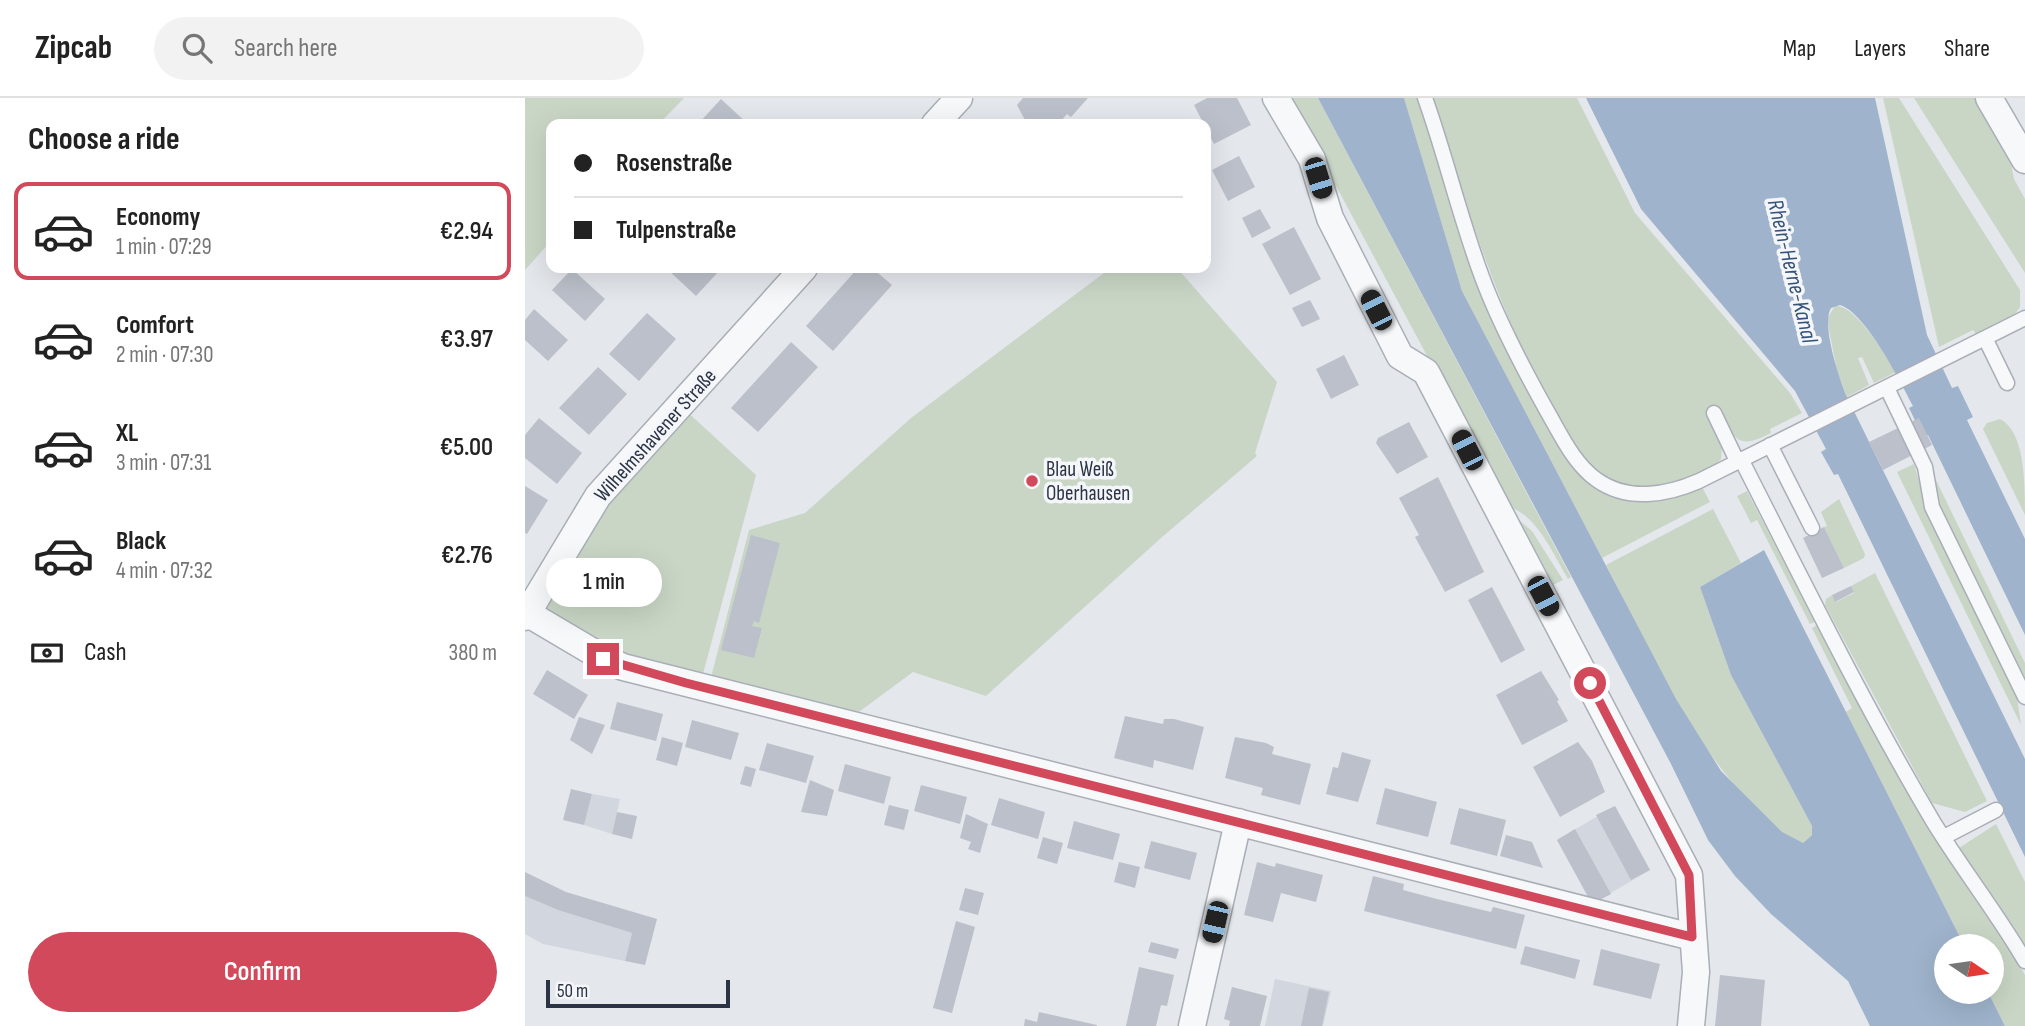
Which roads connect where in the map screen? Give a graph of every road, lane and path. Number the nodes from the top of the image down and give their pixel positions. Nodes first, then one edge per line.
1 (959, 98) edge
2 (1276, 98) edge
3 (1425, 98) edge
4 (1989, 98) edge
5 (940, 119) edge
6 (2025, 160) edge
7 (799, 273) edge
8 (2025, 318) edge
9 (1985, 338) junction
10 (2007, 383) dead end
11 (1891, 386) junction
12 (1714, 413) dead end
13 (1770, 445) junction
14 (1739, 460) junction
15 (1812, 528) dead end
16 (526, 615) edge
17 (2025, 697) edge
18 (1996, 810) dead end
19 (1238, 822) junction
20 (1944, 837) junction
21 (1692, 937) junction
22 (2025, 961) edge
23 (1192, 1026) edge
24 (1691, 1026) edge

1 - 5 street
2 - 21 street
3 - 14 lane
4 - 6 street
7 - 16 street, Wilhelmshavener Straße
8 - 9 lane
9 - 10 lane
9 - 11 lane
11 - 13 lane
11 - 17 lane
12 - 14 lane
13 - 14 lane
13 - 15 lane
14 - 20 lane
16 - 19 street
18 - 20 lane
19 - 21 street
19 - 23 street
20 - 22 lane
21 - 24 street

